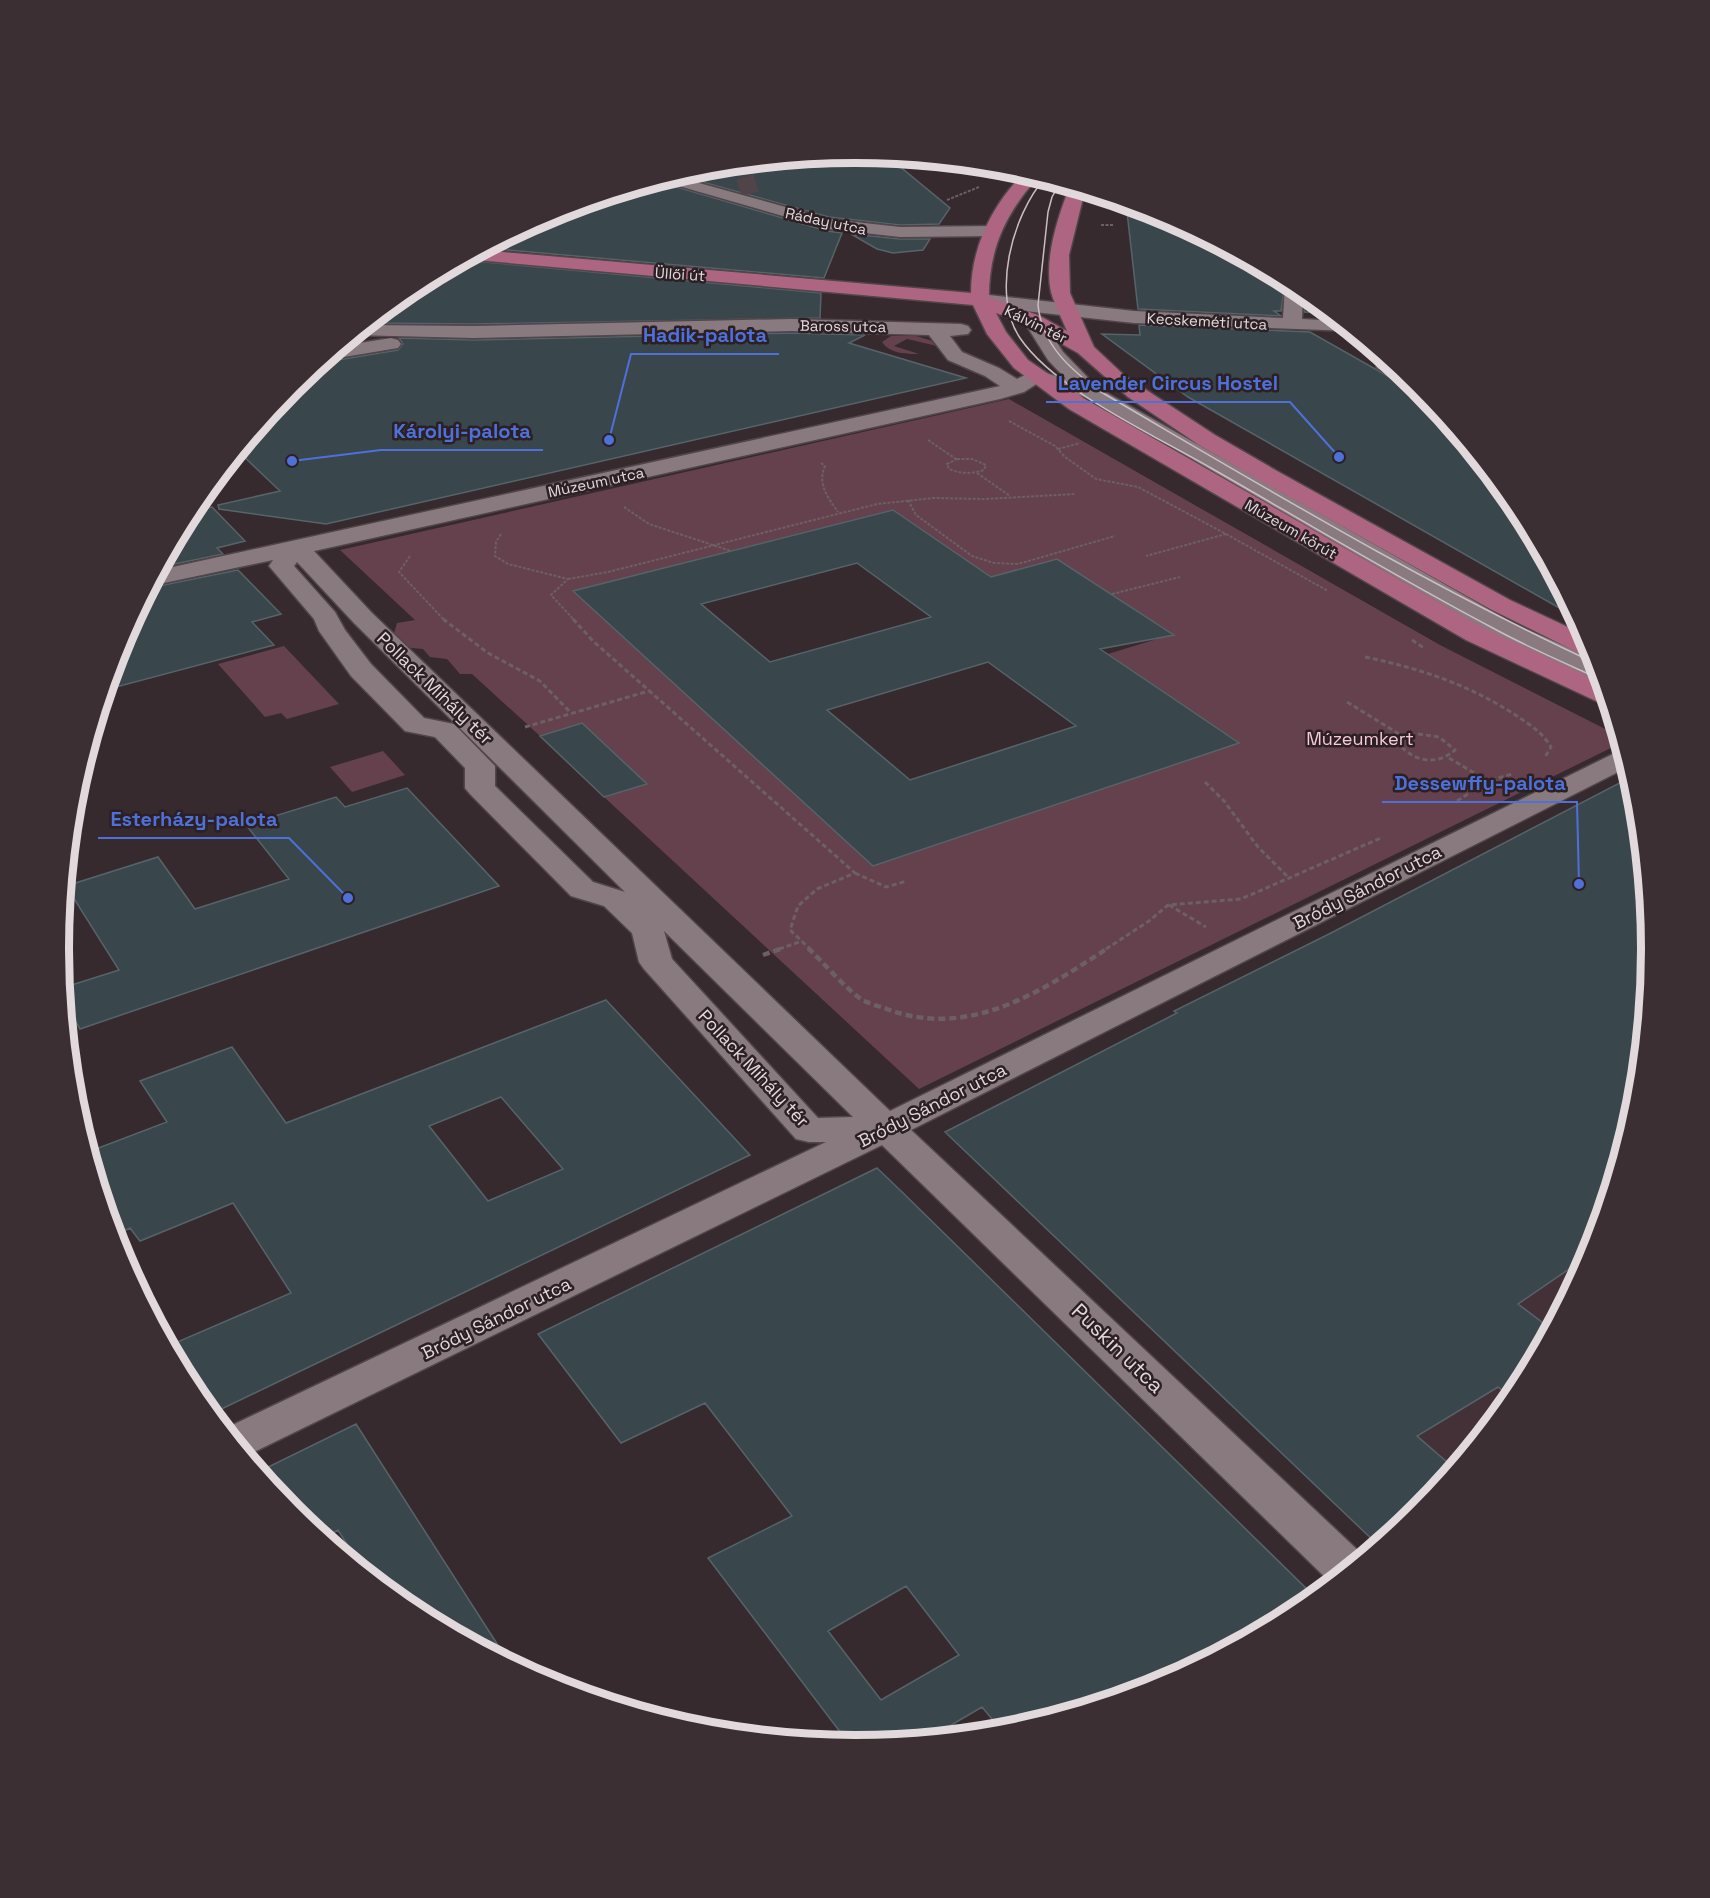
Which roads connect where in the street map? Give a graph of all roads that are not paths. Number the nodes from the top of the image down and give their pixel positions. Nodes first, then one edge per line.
1 (1026, 182) edge
2 (682, 183) edge
3 (739, 188) tunnel mouth
4 (720, 194) junction
5 (1075, 195) edge
6 (992, 231) junction
7 (484, 256) edge
8 (982, 266) junction
9 (889, 292) junction
10 (1293, 296) edge
11 (980, 300) junction
12 (918, 304) dead end
13 (1068, 311) junction
14 (1033, 320) junction
15 (1292, 324) junction
16 (1335, 326) edge
17 (993, 327) junction
18 (925, 328) junction
19 (961, 330) dead end
20 (370, 331) edge
21 (473, 332) junction
22 (1085, 349) junction
23 (347, 350) edge
24 (1026, 382) junction
25 (1092, 393) junction
26 (1207, 440) junction
27 (1235, 476) junction
28 (297, 547) junction
29 (163, 577) edge
30 (1579, 642) edge
31 (1587, 665) edge
32 (1597, 691) edge
33 (1618, 761) edge
34 (888, 1127) junction
35 (242, 1440) edge
36 (1343, 1565) edge

1 - 6 main road, Kálvin tér
2 - 4 street, Ráday utca
3 - 4 street
4 - 6 street, Ráday utca
5 - 13 main road, Kálvin tér
6 - 8 main road, Kálvin tér
7 - 9 main road, Üllői út
8 - 9 main road
8 - 11 main road, Kálvin tér
9 - 11 main road, Kálvin tér
9 - 17 main road, Kálvin tér
10 - 15 street
11 - 13 street, Kálvin tér
11 - 14 main road, Kálvin tér
11 - 17 main road, Kálvin tér
12 - 18 street
13 - 15 street, Kecskeméti utca
13 - 22 main road, Kálvin tér
14 - 22 main road, Kálvin tér
14 - 25 street, Múzeum körút
15 - 16 street, Kecskeméti utca
17 - 24 main road, Kálvin tér
18 - 19 street, Baross utca
18 - 21 street, Baross utca
18 - 24 street
20 - 21 street, Baross utca
21 - 23 street, Baross utca
22 - 26 main road, Múzeum körút
24 - 25 street, Múzeum körút
24 - 28 street, Múzeum utca
24 - 32 main road, Múzeum körút
25 - 27 street, Múzeum körút
26 - 27 street, Múzeum körút
26 - 30 main road, Múzeum körút
27 - 31 street, Múzeum körút
28 - 29 street, Múzeum utca
28 - 34 street, Pollack Mihály tér
28 - 34 street, Pollack Mihály tér
33 - 34 street, Bródy Sándor utca
34 - 35 street, Bródy Sándor utca
34 - 36 street, Puskin utca

